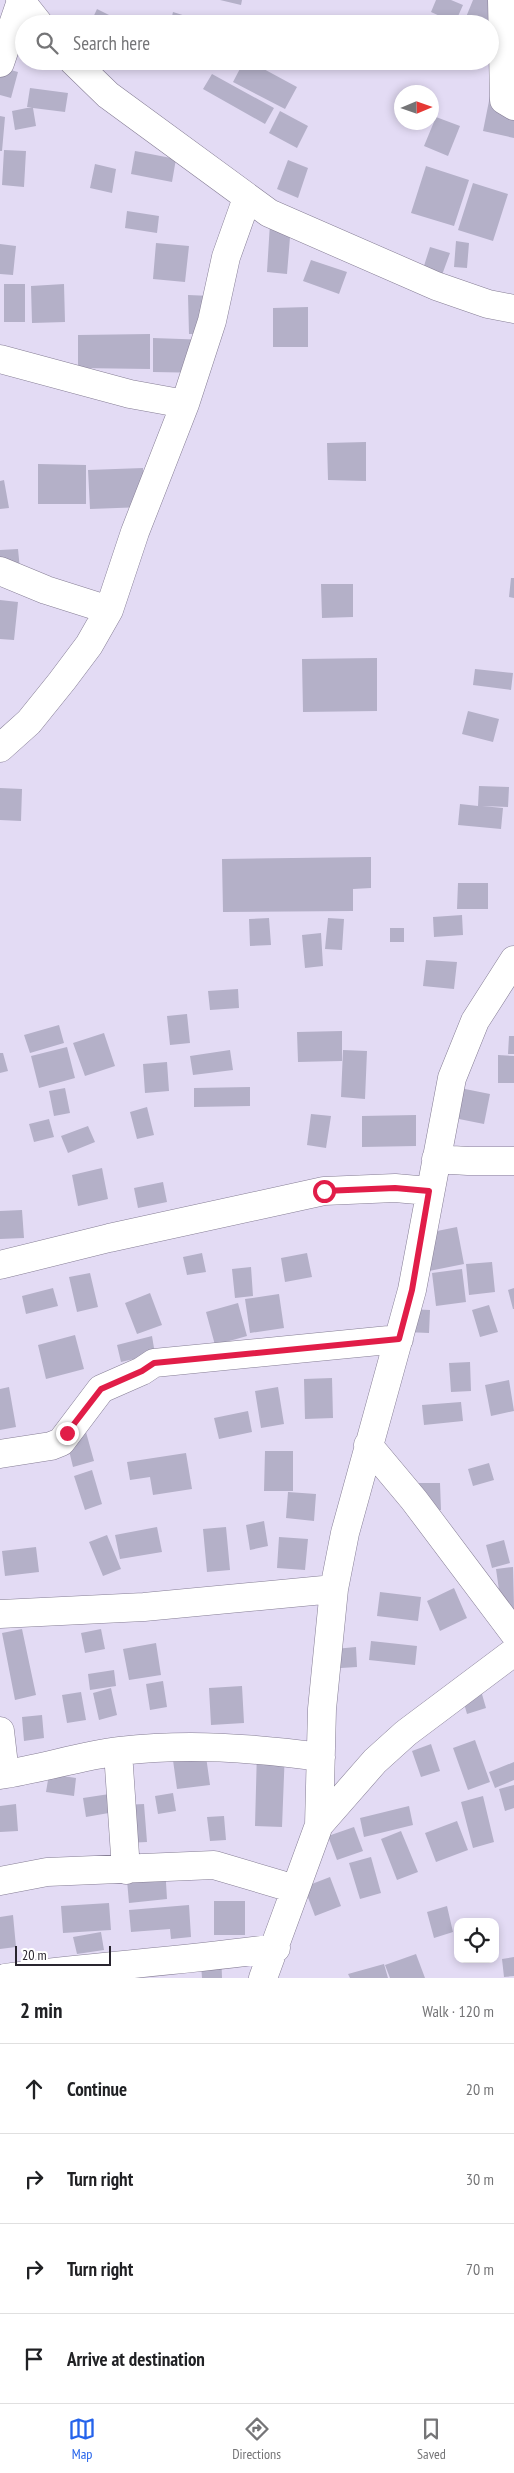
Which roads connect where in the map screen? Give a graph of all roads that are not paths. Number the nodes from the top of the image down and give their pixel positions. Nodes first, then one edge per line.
1 (20, 0) edge
2 (502, 0) edge
3 (15, 15) edge
4 (32, 15) edge
5 (15, 16) edge
6 (0, 63) edge
7 (82, 70) edge
8 (514, 106) edge
9 (247, 198) junction
10 (514, 309) edge
11 (1, 365) edge
12 (185, 404) junction
13 (0, 570) edge
14 (109, 610) junction
15 (0, 748) edge
16 (514, 960) edge
17 (436, 1159) junction
18 (514, 1160) edge
19 (429, 1191) junction
20 (0, 1258) edge
21 (0, 1265) edge
22 (399, 1339) junction
23 (368, 1445) junction
24 (0, 1454) edge
25 (334, 1589) junction
26 (0, 1614) edge
27 (514, 1633) edge
28 (514, 1653) edge
29 (0, 1731) edge
30 (118, 1752) junction
31 (321, 1756) junction
32 (3, 1774) edge
33 (319, 1825) junction
34 (126, 1870) junction
35 (0, 1881) edge
36 (295, 1889) junction
37 (276, 1948) junction
38 (9, 1978) edge
39 (263, 1978) edge

1 - 3 street
1 - 4 street
2 - 8 street
5 - 6 street
7 - 9 street
9 - 10 street
9 - 12 street
11 - 12 street
12 - 14 street
13 - 14 street
14 - 15 street
16 - 17 street
17 - 18 street
17 - 19 street
19 - 21 street
19 - 22 street
20 - 21 street
22 - 23 street
22 - 24 street
23 - 25 street
23 - 27 street
25 - 26 street
25 - 31 street
28 - 33 street
29 - 32 street
30 - 31 street
30 - 32 street
30 - 34 street
31 - 33 street
33 - 36 street
34 - 35 street
34 - 36 street
36 - 37 street
37 - 38 street
37 - 39 street

